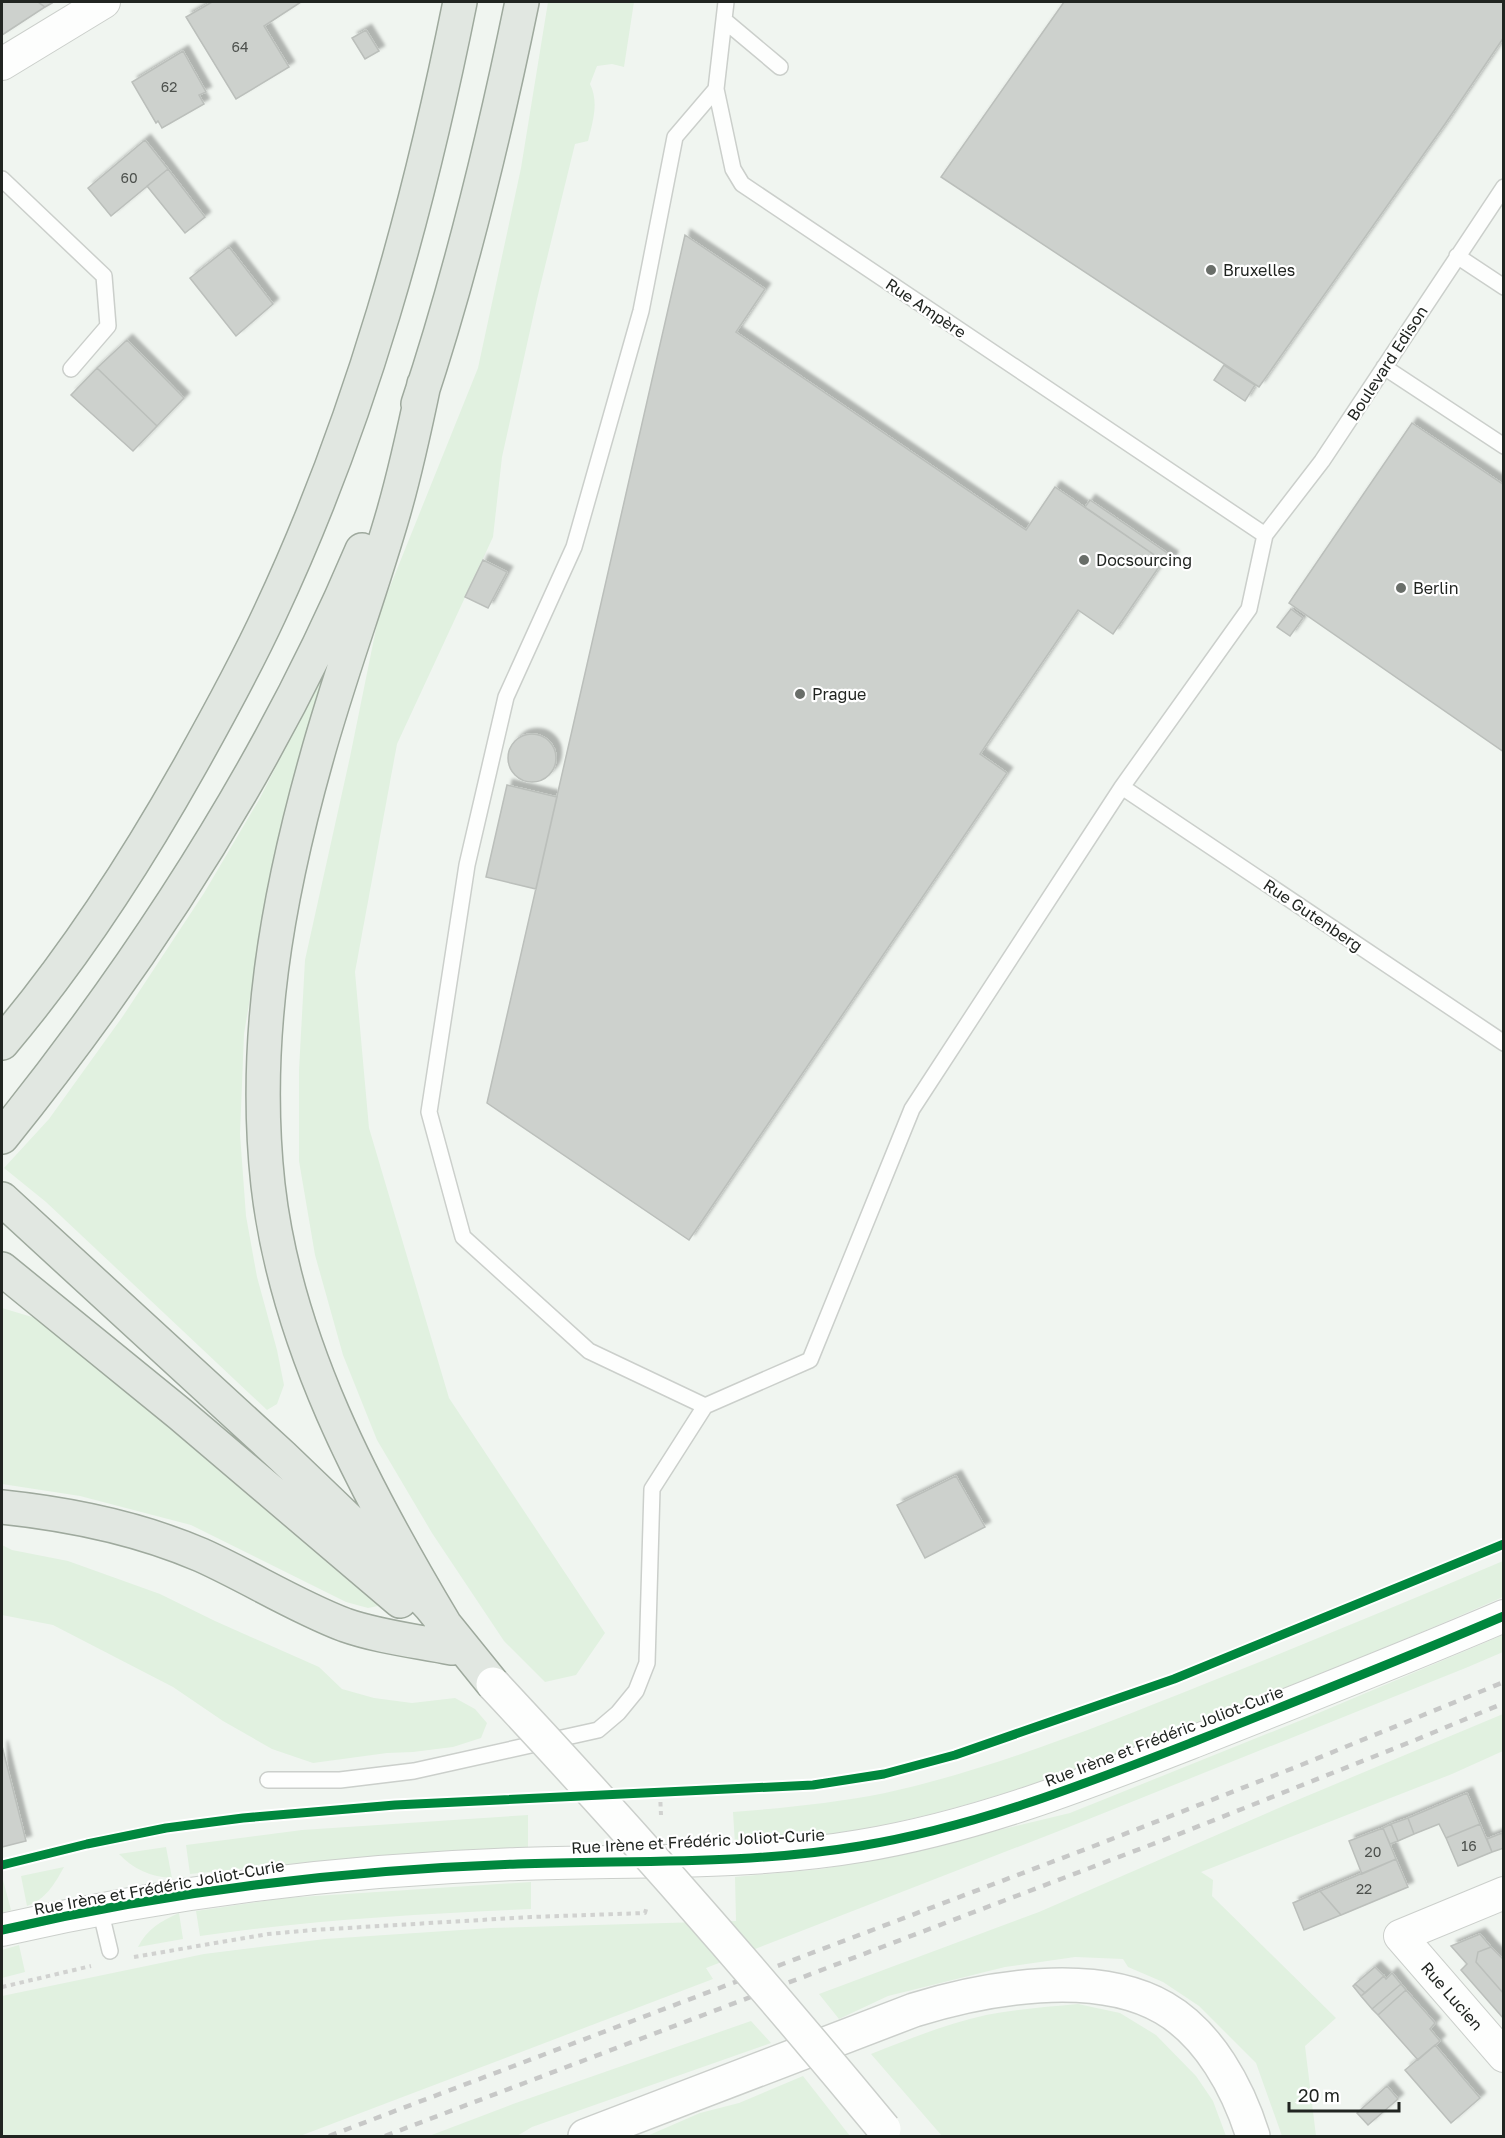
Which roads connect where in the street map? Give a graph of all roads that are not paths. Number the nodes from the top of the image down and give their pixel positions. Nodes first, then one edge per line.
1 (104, 2) edge
2 (460, 2) edge
3 (522, 2) edge
4 (726, 2) edge
5 (724, 20) junction
6 (2, 64) edge
7 (780, 67) dead end
8 (716, 88) junction
9 (2, 179) edge
10 (1503, 187) edge
11 (1457, 256) junction
12 (1503, 287) edge
13 (1384, 367) junction
14 (71, 369) dead end
15 (424, 384) junction
16 (1503, 446) edge
17 (1265, 535) junction
18 (1122, 787) junction
19 (2, 1043) edge
20 (1503, 1043) edge
21 (2, 1137) edge
22 (2, 1199) edge
23 (7, 1274) edge
24 (705, 1406) junction
25 (2, 1507) edge
26 (1503, 1616) edge
27 (448, 1636) junction
28 (268, 1780) dead end
29 (1503, 1893) edge
30 (100, 1910) junction
31 (2, 1930) edge
32 (105, 1958) road end
33 (1503, 2056) edge
34 (888, 2133) edge
35 (585, 2136) edge
36 (1253, 2136) edge

1 - 6 street
2 - 19 main road
3 - 15 main road
4 - 5 lane, Rue Ampère
5 - 7 lane
5 - 8 lane, Rue Ampère
8 - 17 lane, Rue Ampère
8 - 24 lane
9 - 14 lane
10 - 11 lane, Boulevard Edison
11 - 12 lane
11 - 13 lane, Boulevard Edison
13 - 16 lane
13 - 17 lane, Boulevard Edison
15 - 21 main road
15 - 27 main road
17 - 18 lane
18 - 20 lane, Rue Gutenberg
18 - 24 lane
22 - 27 main road
23 - 27 main road
24 - 28 lane
25 - 27 main road
26 - 30 street, Rue Irène et Frédéric Joliot-Curie
27 - 34 main road, bridge
29 - 33 street, Rue Lucien
30 - 31 street, Rue Irène et Frédéric Joliot-Curie
30 - 32 lane
35 - 36 main road

